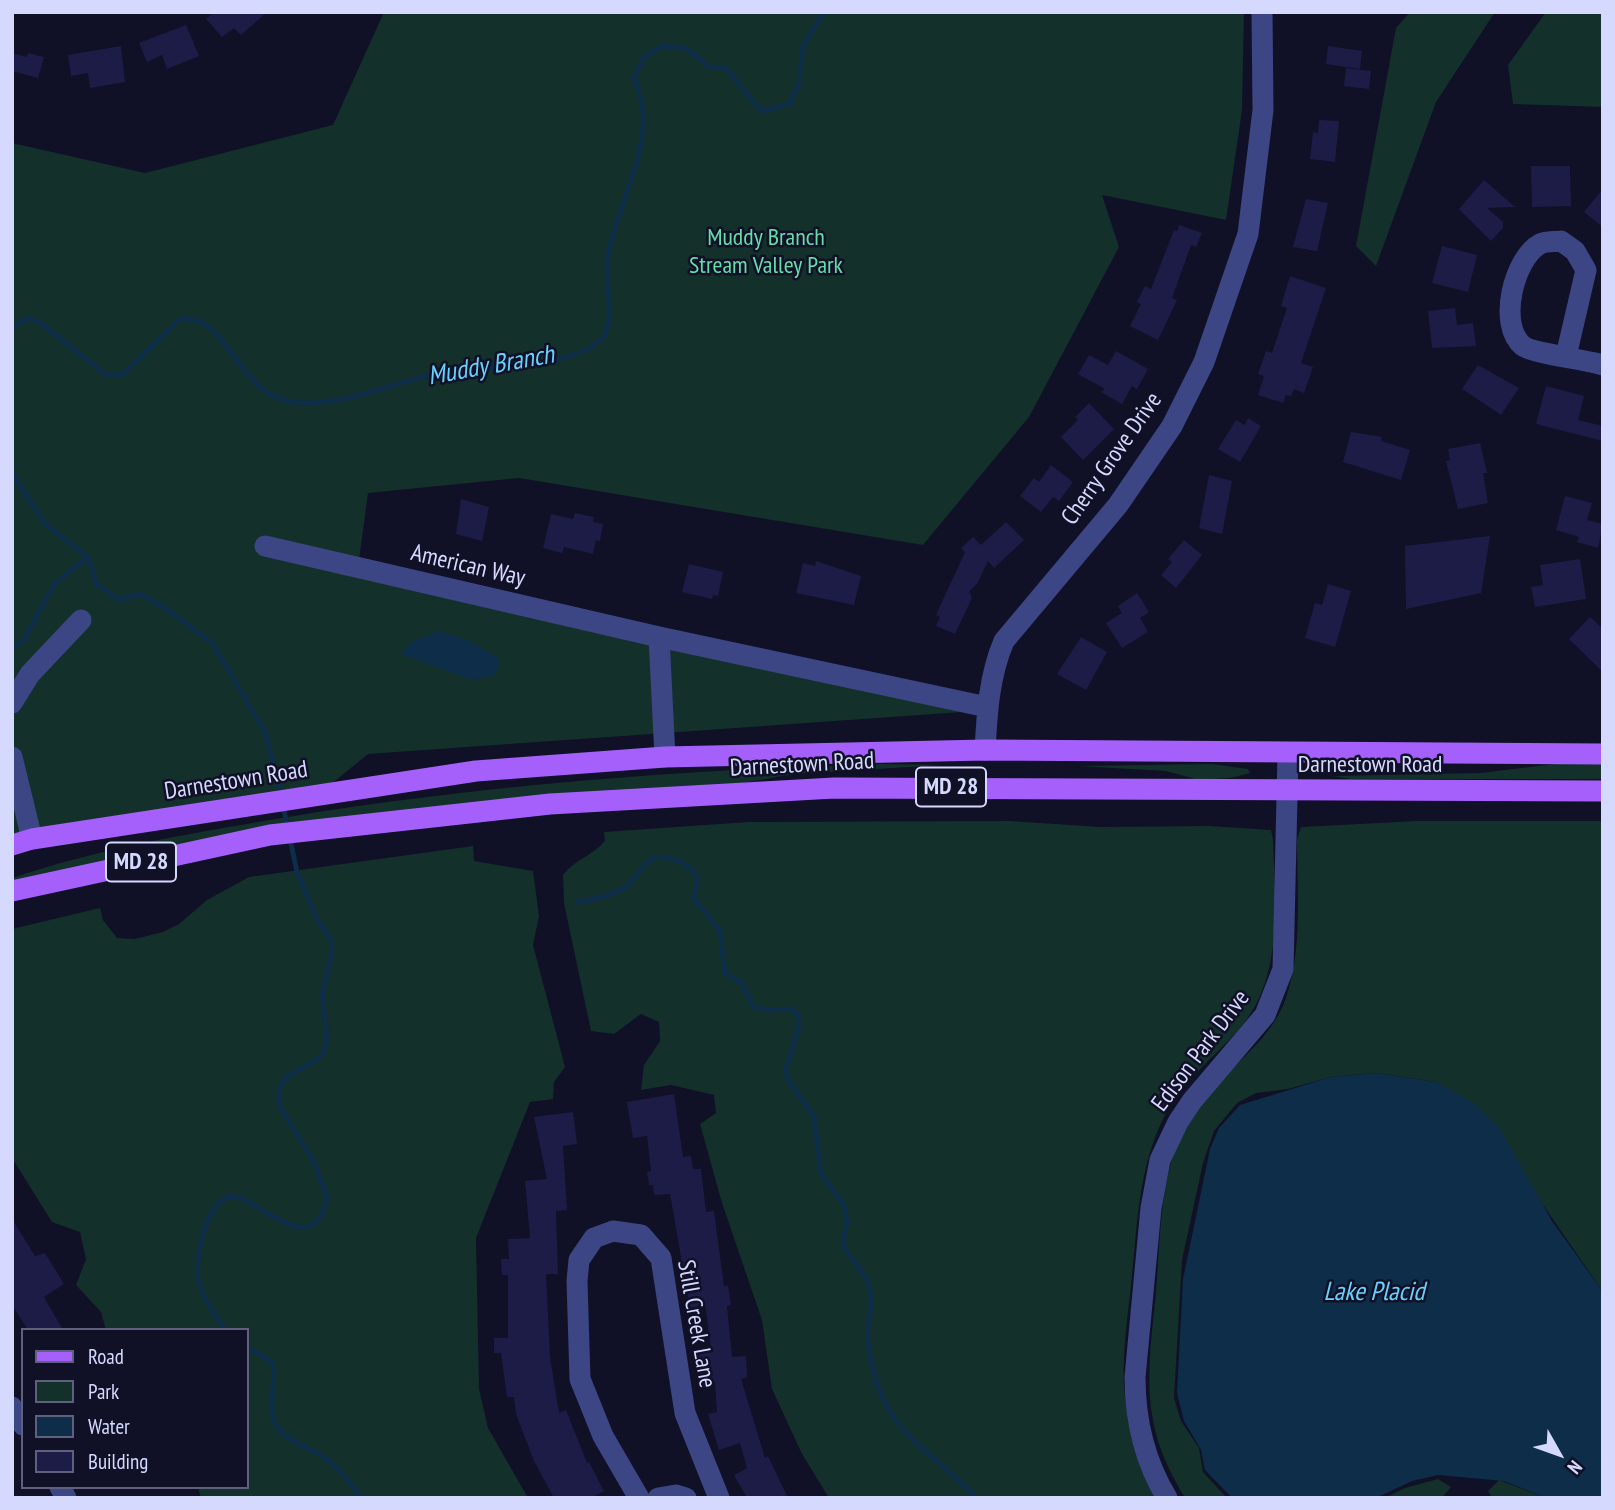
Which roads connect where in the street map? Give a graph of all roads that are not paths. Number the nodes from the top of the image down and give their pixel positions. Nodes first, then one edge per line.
1 (1262, 12) edge
2 (1566, 356) junction
3 (1603, 365) edge
4 (265, 546) dead end
5 (81, 620) dead end
6 (659, 637) junction
7 (12, 703) edge
8 (987, 707) junction
9 (985, 750) junction
10 (1288, 754) junction
11 (1603, 754) edge
12 (12, 757) edge
13 (665, 757) junction
14 (1287, 791) junction
15 (1603, 791) edge
16 (22, 842) edge
17 (12, 891) edge
18 (639, 1498) edge
19 (658, 1498) edge
20 (686, 1498) edge
21 (719, 1498) edge
22 (1167, 1498) edge

1 - 8 street, Cherry Grove Drive
2 - 2 street
2 - 3 street
4 - 6 street, American Way
5 - 7 street
6 - 8 street, American Way
6 - 13 street
8 - 9 street, Cherry Grove Drive
9 - 10 main road, Darnestown Road / MD 28
9 - 13 main road, Darnestown Road / MD 28
10 - 11 main road, Darnestown Road / MD 28
10 - 14 street, Edison Park Drive
12 - 16 street
13 - 16 main road, Darnestown Road / MD 28
14 - 15 main road, Darnestown Road / MD 28
14 - 17 main road, Darnestown Road / MD 28
14 - 22 street, Edison Park Drive
18 - 21 street, Still Creek Lane
19 - 20 street

